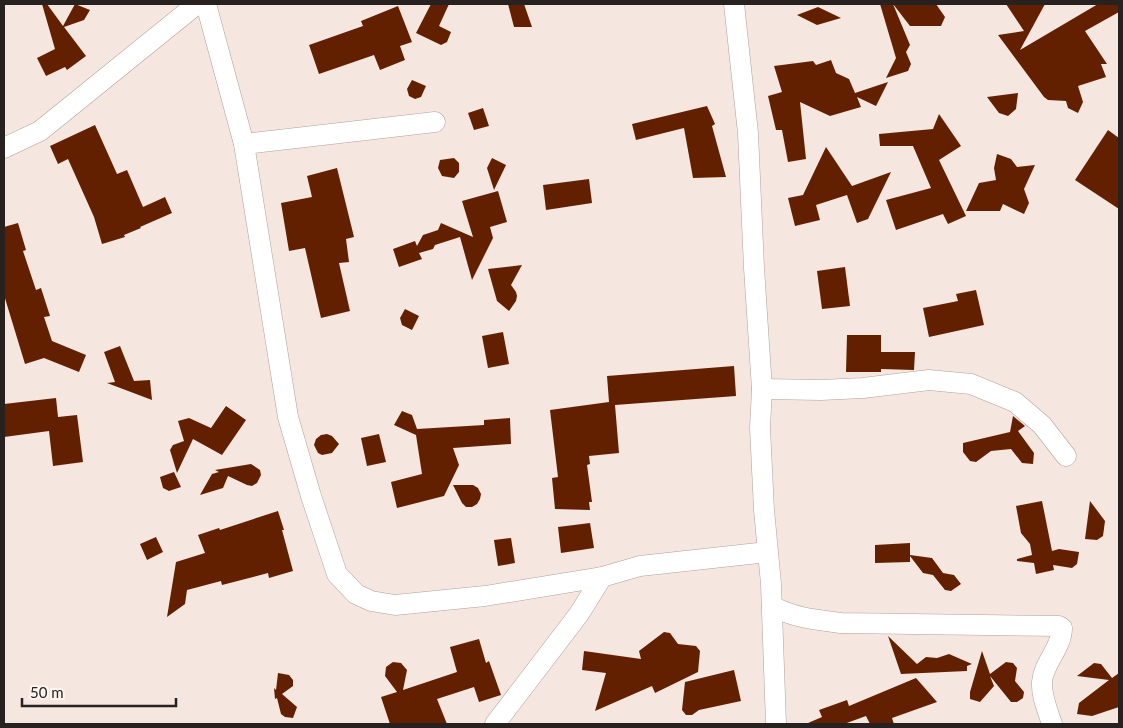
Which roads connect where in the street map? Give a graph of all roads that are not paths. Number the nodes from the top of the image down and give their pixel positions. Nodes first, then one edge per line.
1 (196, 4) edge
2 (206, 4) edge
3 (734, 4) edge
4 (435, 122) dead end
5 (244, 144) junction
6 (4, 148) edge
7 (762, 389) junction
8 (1066, 456) dead end
9 (767, 552) junction
10 (602, 576) junction
11 (772, 606) junction
12 (495, 724) edge
13 (776, 724) edge
14 (1052, 724) edge

1 - 6 street
2 - 5 street
3 - 7 street
4 - 5 street
5 - 10 street
7 - 8 street
7 - 9 street
9 - 10 street
9 - 11 street
10 - 12 street
11 - 13 street
11 - 14 street

